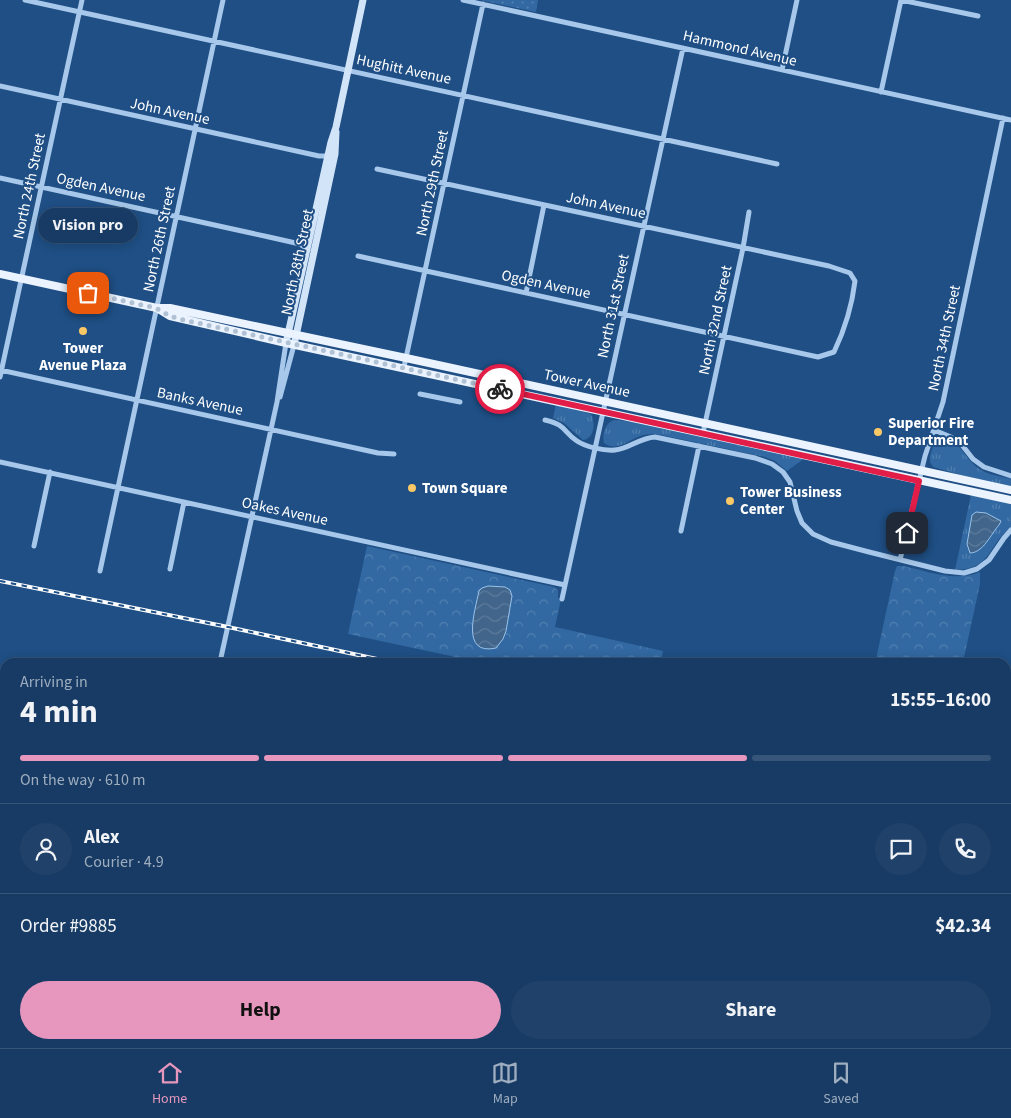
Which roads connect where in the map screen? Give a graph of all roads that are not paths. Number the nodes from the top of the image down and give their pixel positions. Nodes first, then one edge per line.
1 (25, 0) edge
2 (82, 0) edge
3 (223, 0) edge
4 (363, 0) edge
5 (463, 0) edge
6 (797, 0) edge
7 (901, 0) edge
8 (483, 4) junction
9 (80, 12) junction
10 (978, 16) dead end
11 (214, 42) junction
12 (683, 48) junction
13 (349, 70) junction
14 (782, 70) junction
15 (0, 86) edge
16 (881, 92) junction
17 (464, 95) junction
18 (61, 99) junction
19 (1003, 118) junction
20 (1011, 120) edge
21 (195, 129) junction
22 (662, 139) junction
23 (331, 155) junction
24 (777, 164) dead end
25 (377, 169) dead end
26 (0, 178) edge
27 (445, 183) junction
28 (41, 187) junction
29 (544, 205) junction
30 (750, 212) dead end
31 (176, 217) junction
32 (643, 226) junction
33 (306, 248) junction
34 (743, 248) junction
35 (358, 256) dead end
36 (426, 271) junction
37 (0, 274) edge
38 (21, 279) junction
39 (306, 284) junction
40 (526, 293) junction
41 (156, 308) junction
42 (624, 313) junction
43 (292, 334) junction
44 (724, 336) junction
45 (290, 344) junction
46 (818, 356) joint
47 (406, 358) junction
48 (404, 367) junction
49 (1, 370) edge
50 (0, 377) edge
51 (420, 394) dead end
52 (137, 400) junction
53 (605, 401) junction
54 (278, 402) junction
55 (460, 402) dead end
56 (603, 411) junction
57 (546, 420) dead end
58 (705, 423) junction
59 (271, 430) junction
60 (934, 430) junction
61 (703, 433) junction
62 (699, 446) junction
63 (595, 447) junction
64 (394, 454) dead end
65 (0, 462) edge
66 (921, 471) junction
67 (50, 472) junction
68 (1011, 476) edge
69 (919, 481) junction
70 (118, 487) junction
71 (1011, 490) edge
72 (1011, 500) edge
73 (184, 502) junction
74 (252, 517) junction
75 (1011, 530) edge
76 (681, 532) dead end
77 (34, 546) dead end
78 (900, 560) junction
79 (170, 569) dead end
80 (100, 571) dead end
81 (565, 585) junction
82 (562, 599) dead end
83 (221, 658) edge

1 - 9 street, Hughitt Avenue
2 - 9 street, North 24th Street
3 - 11 street, North 26th Street
4 - 13 main road, North 28th Street
5 - 8 street, Hammond Avenue
6 - 14 street
7 - 10 street
7 - 16 street
8 - 12 street, Hammond Avenue
8 - 17 street, North 29th Street
9 - 11 street, Hughitt Avenue
9 - 18 street, North 24th Street
11 - 13 street, Hughitt Avenue
11 - 21 street, North 26th Street
12 - 14 street, Hammond Avenue
12 - 22 street, North 31st Street
13 - 17 street, Hughitt Avenue
13 - 23 main road, North 28th Street
14 - 16 street, Hammond Avenue
15 - 18 street, John Avenue
16 - 19 street, Hammond Avenue
17 - 22 street, Hughitt Avenue
17 - 27 street, North 29th Street
18 - 21 street, John Avenue
18 - 28 street, North 24th Street
19 - 20 street, Hammond Avenue
19 - 60 street, North 34th Street
21 - 23 street, John Avenue
21 - 31 street, North 26th Street
22 - 24 street, Hughitt Avenue
22 - 32 street, North 31st Street
23 - 33 main road, North 28th Street
23 - 39 main road, North 28th Street
25 - 27 street, John Avenue
26 - 28 street, Ogden Avenue
27 - 29 street, John Avenue
27 - 36 street, North 29th Street
28 - 31 street, Ogden Avenue
28 - 38 street, North 24th Street
29 - 32 street, John Avenue
29 - 40 street
30 - 34 street, North 32nd Street
31 - 33 street, Ogden Avenue
31 - 41 street, North 26th Street
32 - 34 street, John Avenue
32 - 42 street, North 31st Street
33 - 39 street
33 - 43 main road, North 28th Street
34 - 44 street, North 32nd Street
34 - 46 street, John Avenue
35 - 36 street, Ogden Avenue
36 - 40 street, Ogden Avenue
36 - 47 street, North 29th Street
37 - 38 main road, Tower Avenue
38 - 41 main road, Tower Avenue
38 - 49 street, North 24th Street
39 - 43 main road, North 28th Street
40 - 42 street, Ogden Avenue
41 - 43 main road, Tower Avenue
41 - 45 main road, Tower Avenue
41 - 52 street, North 26th Street
42 - 44 street, Ogden Avenue
42 - 53 street, North 31st Street
43 - 45 main road, North 28th Street
43 - 47 main road, Tower Avenue
44 - 46 street, Ogden Avenue
44 - 58 street, North 32nd Street
45 - 48 main road, Tower Avenue
45 - 54 street, North 28th Street
45 - 54 street, North 28th Street
47 - 48 street, North 29th Street
47 - 53 main road, Tower Avenue
48 - 56 main road, Tower Avenue
49 - 50 street, North 24th Street
49 - 52 street, Banks Avenue
51 - 55 street
52 - 59 street, Banks Avenue
52 - 70 street, North 26th Street
53 - 56 street, North 31st Street
53 - 58 main road, Tower Avenue
54 - 59 street, North 28th Street
56 - 61 main road, Tower Avenue
56 - 63 street, North 31st Street
57 - 63 street
58 - 61 street, North 32nd Street
58 - 66 main road, Tower Avenue
59 - 64 street, Banks Avenue
59 - 74 street, North 28th Street
60 - 66 street, North 34th Street
60 - 68 street
61 - 69 main road, Tower Avenue
62 - 63 street
62 - 76 street
62 - 78 street
63 - 81 street, North 31st Street
65 - 67 street, Oakes Avenue
66 - 69 street, North 34th Street
66 - 71 main road, Tower Avenue
67 - 70 street, Oakes Avenue
67 - 77 street
69 - 72 main road, Tower Avenue
69 - 78 street, North 34th Street
70 - 73 street, Oakes Avenue
70 - 80 street, North 26th Street
73 - 74 street, Oakes Avenue
73 - 79 street
74 - 81 street, Oakes Avenue
74 - 83 street, North 28th Street
75 - 78 street
81 - 82 street, North 31st Street

